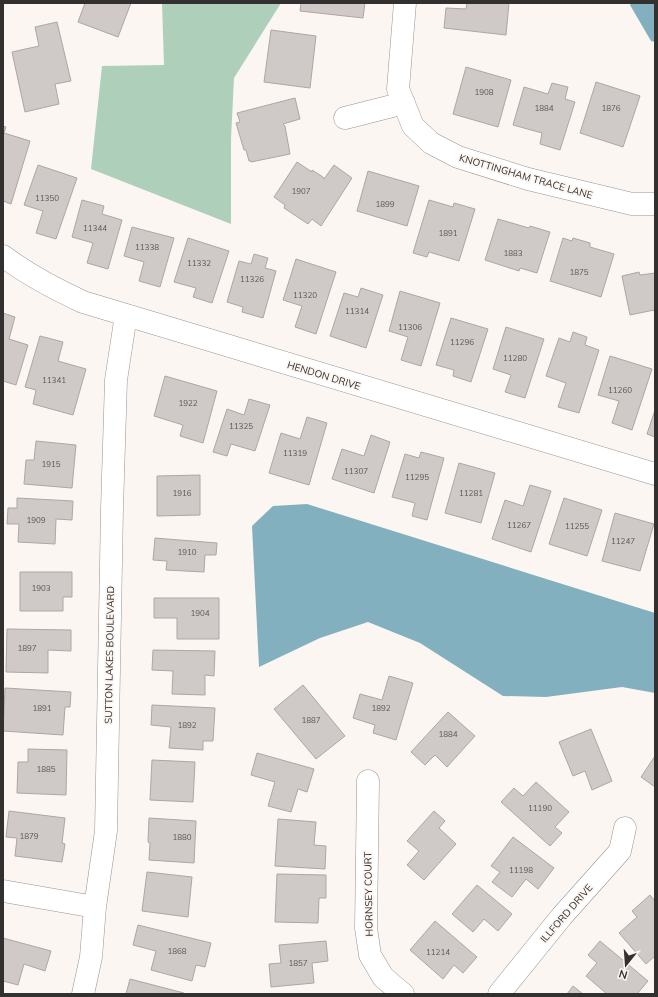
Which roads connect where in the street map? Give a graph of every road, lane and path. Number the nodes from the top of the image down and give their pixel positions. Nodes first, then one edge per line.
1 (405, 3) edge
2 (404, 103) junction
3 (345, 118) dead end
4 (655, 204) edge
5 (3, 256) edge
6 (126, 315) junction
7 (655, 474) edge
8 (368, 780) dead end
9 (625, 828) dead end
10 (3, 891) edge
11 (95, 907) junction
12 (83, 994) edge
13 (403, 994) edge
14 (499, 994) edge

1 - 2 street, KNOTTINGHAM TRACE LANE
2 - 3 street
2 - 4 street, KNOTTINGHAM TRACE LANE
5 - 6 street, HENDON DRIVE
6 - 7 street, HENDON DRIVE
6 - 11 street, SUTTON LAKES BOULEVARD
8 - 13 street, HORNSEY COURT
9 - 14 street, ILLFORD DRIVE
10 - 11 street
11 - 12 street, SUTTON LAKES BOULEVARD

